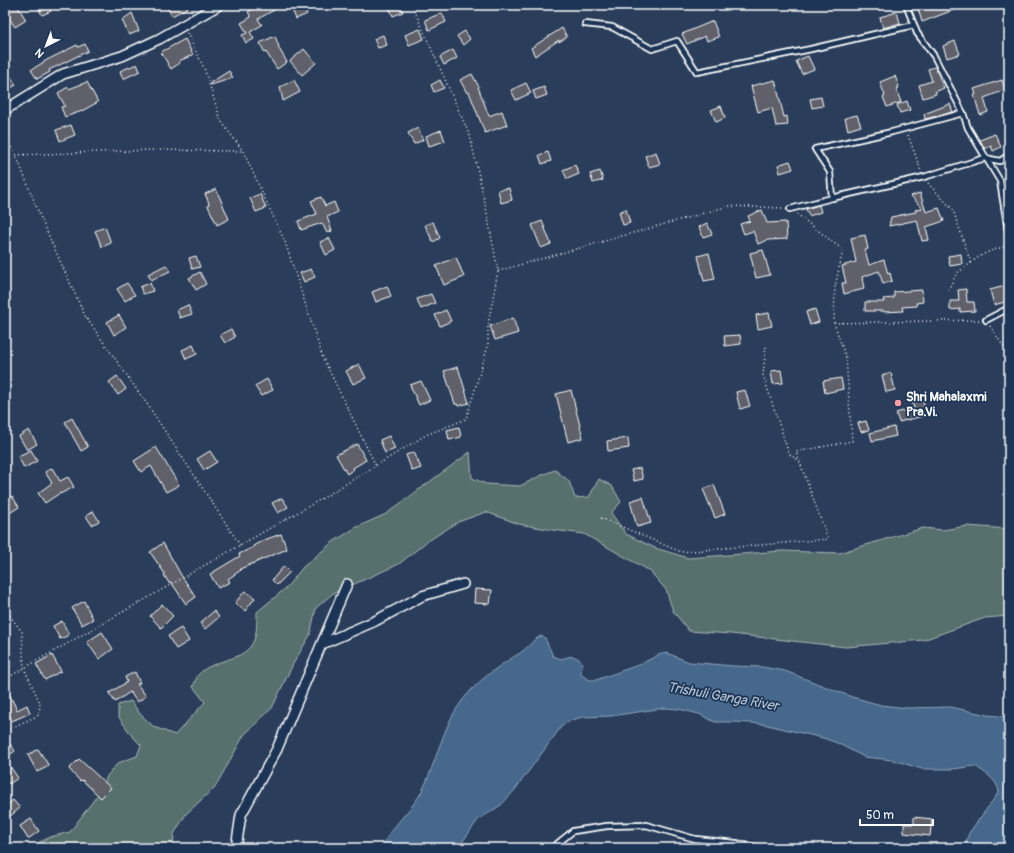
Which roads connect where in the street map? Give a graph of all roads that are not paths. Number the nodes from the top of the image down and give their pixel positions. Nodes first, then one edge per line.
1 (219, 5) edge
2 (906, 5) edge
3 (585, 24) dead end
4 (914, 25) junction
5 (5, 110) edge
6 (963, 113) junction
7 (1009, 155) edge
8 (985, 158) junction
9 (832, 198) junction
10 (790, 208) road end
11 (1009, 237) edge
12 (1009, 308) edge
13 (986, 320) road end
14 (347, 584) dead end
15 (463, 584) dead end
16 (322, 644) junction
17 (236, 848) edge
18 (552, 848) edge
19 (760, 848) edge

1 - 5 street
2 - 4 lane
3 - 4 lane
4 - 6 lane
6 - 8 lane
6 - 9 lane
7 - 8 lane
8 - 9 lane
8 - 11 lane
9 - 10 lane
12 - 13 lane
14 - 16 street
15 - 16 street
16 - 17 street
18 - 19 lane

